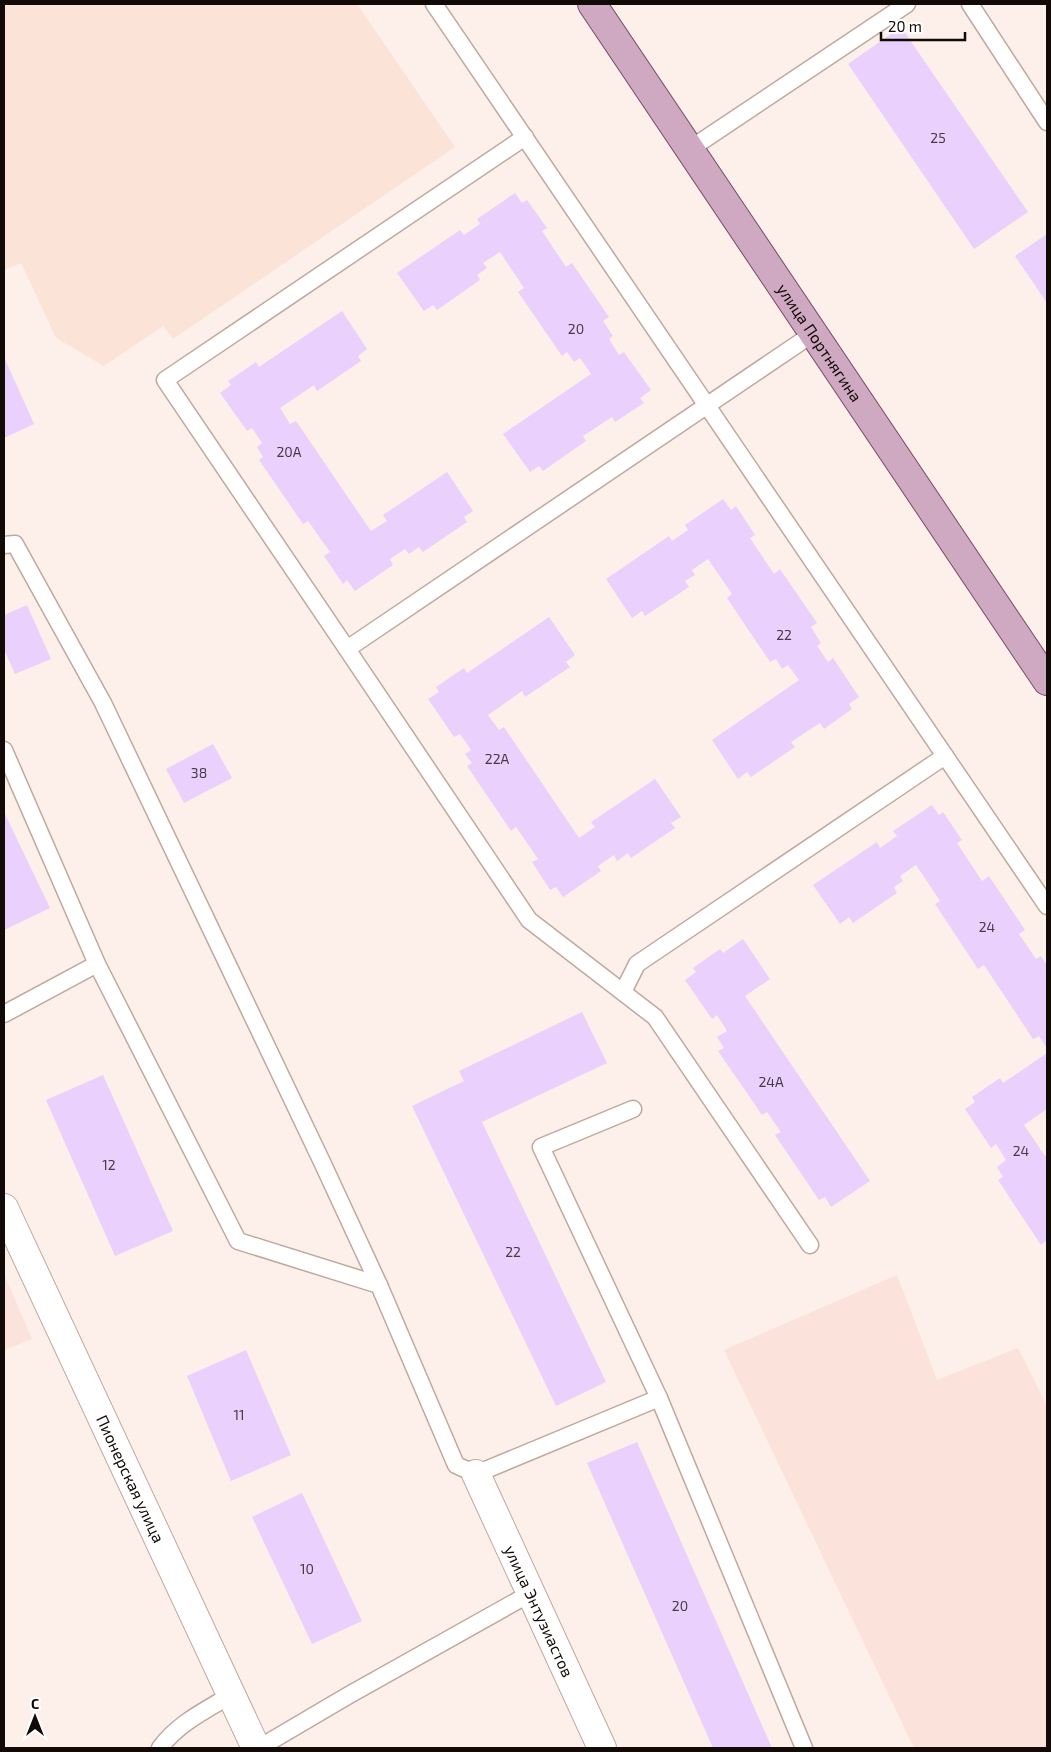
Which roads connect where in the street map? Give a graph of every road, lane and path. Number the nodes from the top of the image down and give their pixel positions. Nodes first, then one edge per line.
1 (434, 4) edge
2 (592, 4) edge
3 (908, 4) edge
4 (970, 4) edge
5 (1047, 122) edge
6 (524, 136) junction
7 (690, 149) junction
8 (814, 333) junction
9 (707, 405) junction
10 (4, 545) edge
11 (347, 649) junction
12 (1047, 681) edge
13 (4, 750) edge
14 (945, 756) junction
15 (1047, 906) edge
16 (97, 964) junction
17 (623, 992) junction
18 (4, 1014) edge
19 (633, 1109) dead end
20 (4, 1208) edge
21 (810, 1245) dead end
22 (379, 1285) junction
23 (659, 1398) junction
24 (476, 1474) junction
25 (531, 1593) junction
26 (231, 1695) junction
27 (160, 1748) edge
28 (258, 1748) edge
29 (602, 1748) edge
30 (804, 1748) edge

1 - 6 lane
2 - 7 main road, улица Портнягина
3 - 7 lane
4 - 5 lane
6 - 9 lane
6 - 11 lane
7 - 8 main road, улица Портнягина
8 - 9 lane
8 - 12 main road, улица Портнягина
9 - 11 lane
9 - 14 lane
10 - 22 lane
11 - 17 lane
13 - 16 lane
14 - 15 lane
14 - 17 lane
16 - 18 lane
16 - 22 lane
17 - 21 lane
19 - 23 lane
20 - 26 street, Пионерская улица
22 - 24 lane
23 - 24 lane
23 - 30 lane
24 - 25 street, улица Энтузиастов
25 - 28 lane
25 - 29 street, улица Энтузиастов
26 - 27 lane
26 - 28 street, Пионерская улица

